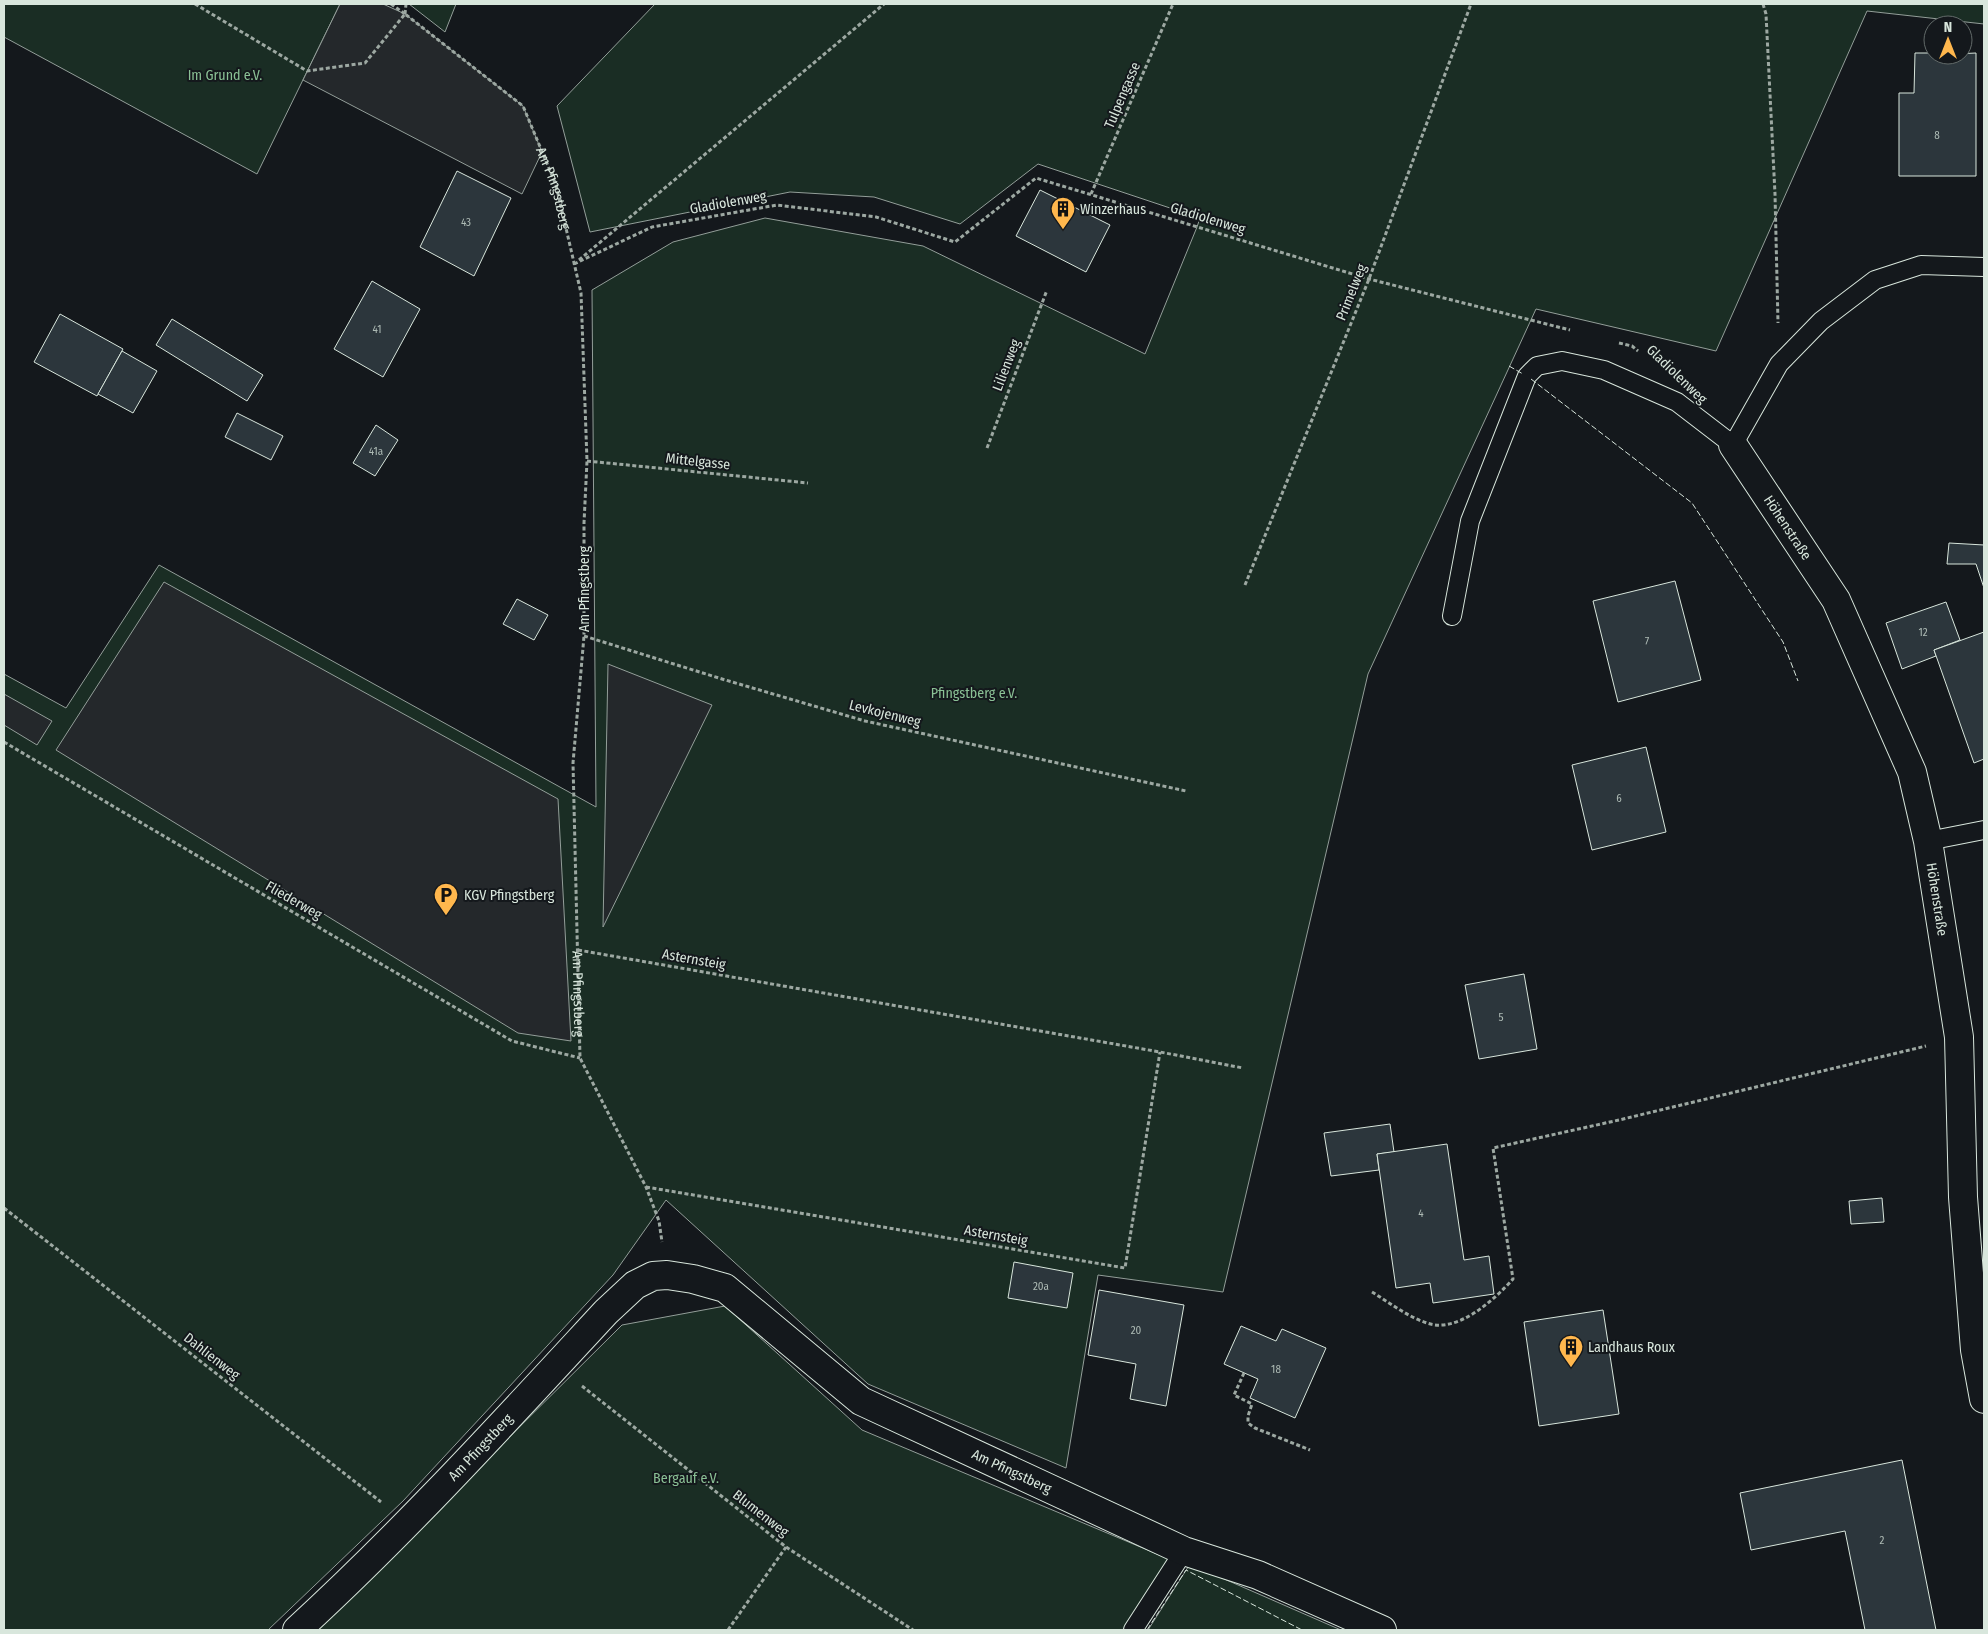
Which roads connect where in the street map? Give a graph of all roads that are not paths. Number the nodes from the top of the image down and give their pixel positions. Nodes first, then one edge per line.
1 (1984, 267) edge
2 (1733, 445) junction
3 (1452, 616) dead end
4 (1984, 830) edge
5 (1928, 840) junction
6 (1984, 1399) edge
7 (1184, 1551) junction
8 (297, 1630) edge
9 (1133, 1630) edge
10 (1382, 1630) edge

1 - 2 lane
2 - 3 lane
2 - 5 street, Höhenstraße
4 - 5 lane
5 - 6 street, Höhenstraße
7 - 8 street, Am Pfingstberg
7 - 9 lane
7 - 10 street, Am Pfingstberg

